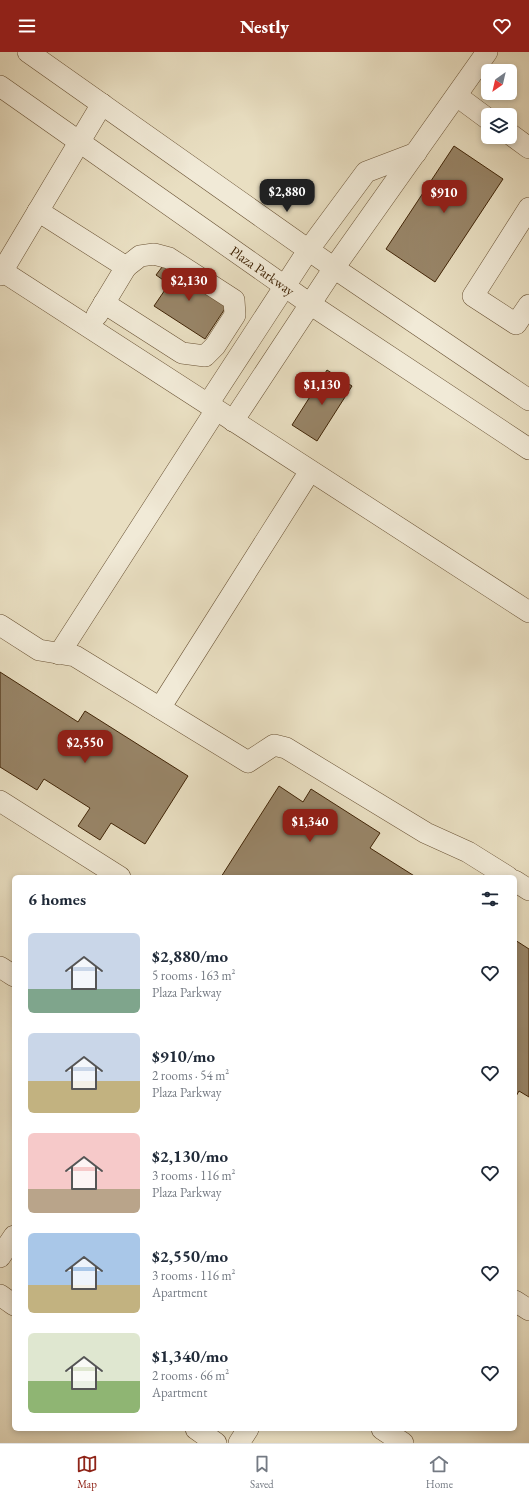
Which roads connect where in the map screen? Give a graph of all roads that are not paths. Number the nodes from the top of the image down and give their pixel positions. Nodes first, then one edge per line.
1 (28, 52) edge
2 (487, 52) edge
3 (0, 86) edge
4 (457, 96) junction
5 (102, 104) junction
6 (481, 113) edge
7 (517, 139) edge
8 (79, 141) junction
9 (529, 148) edge
10 (416, 153) junction
11 (38, 211) junction
12 (527, 215) edge
13 (309, 249) junction
14 (126, 267) junction
15 (334, 268) junction
16 (1, 273) edge
17 (285, 286) junction
18 (104, 303) junction
19 (310, 304) junction
20 (529, 305) edge
21 (89, 328) junction
22 (529, 400) edge
23 (212, 407) junction
24 (233, 421) junction
25 (529, 449) edge
26 (310, 471) junction
27 (529, 612) edge
28 (0, 625) edge
29 (59, 654) junction
30 (160, 708) junction
31 (0, 801) edge
32 (117, 875) edge
33 (505, 875) edge
34 (517, 882) edge
35 (529, 890) edge
36 (0, 967) edge
37 (12, 975) edge
38 (12, 1239) edge
39 (0, 1257) edge
40 (0, 1295) edge
41 (517, 1302) edge
42 (12, 1304) edge
43 (529, 1310) edge
44 (199, 1431) edge
45 (247, 1431) edge
46 (385, 1431) edge
47 (216, 1443) edge
48 (239, 1443) edge
49 (403, 1443) edge

1 - 5 street
2 - 4 street
3 - 8 street, Plaza Parkway
4 - 6 street
4 - 10 street
5 - 8 street
5 - 13 street
7 - 9 street
8 - 11 street
8 - 17 street, Plaza Parkway
10 - 13 street
10 - 15 street
11 - 14 street
11 - 16 street
12 - 20 street
13 - 15 street
13 - 17 street
14 - 18 street
14 - 18 street
15 - 19 street
15 - 22 street
16 - 21 street
17 - 19 street, Plaza Parkway
17 - 23 street
18 - 21 street
19 - 24 street
19 - 25 street, Plaza Parkway
21 - 23 street
23 - 24 street
23 - 29 street
24 - 26 street
26 - 27 street
26 - 30 street
28 - 29 street
29 - 30 street
30 - 33 street
31 - 32 street
34 - 35 street
36 - 37 street
38 - 39 street
40 - 42 street
41 - 43 street
44 - 47 street
45 - 48 street
46 - 49 street

